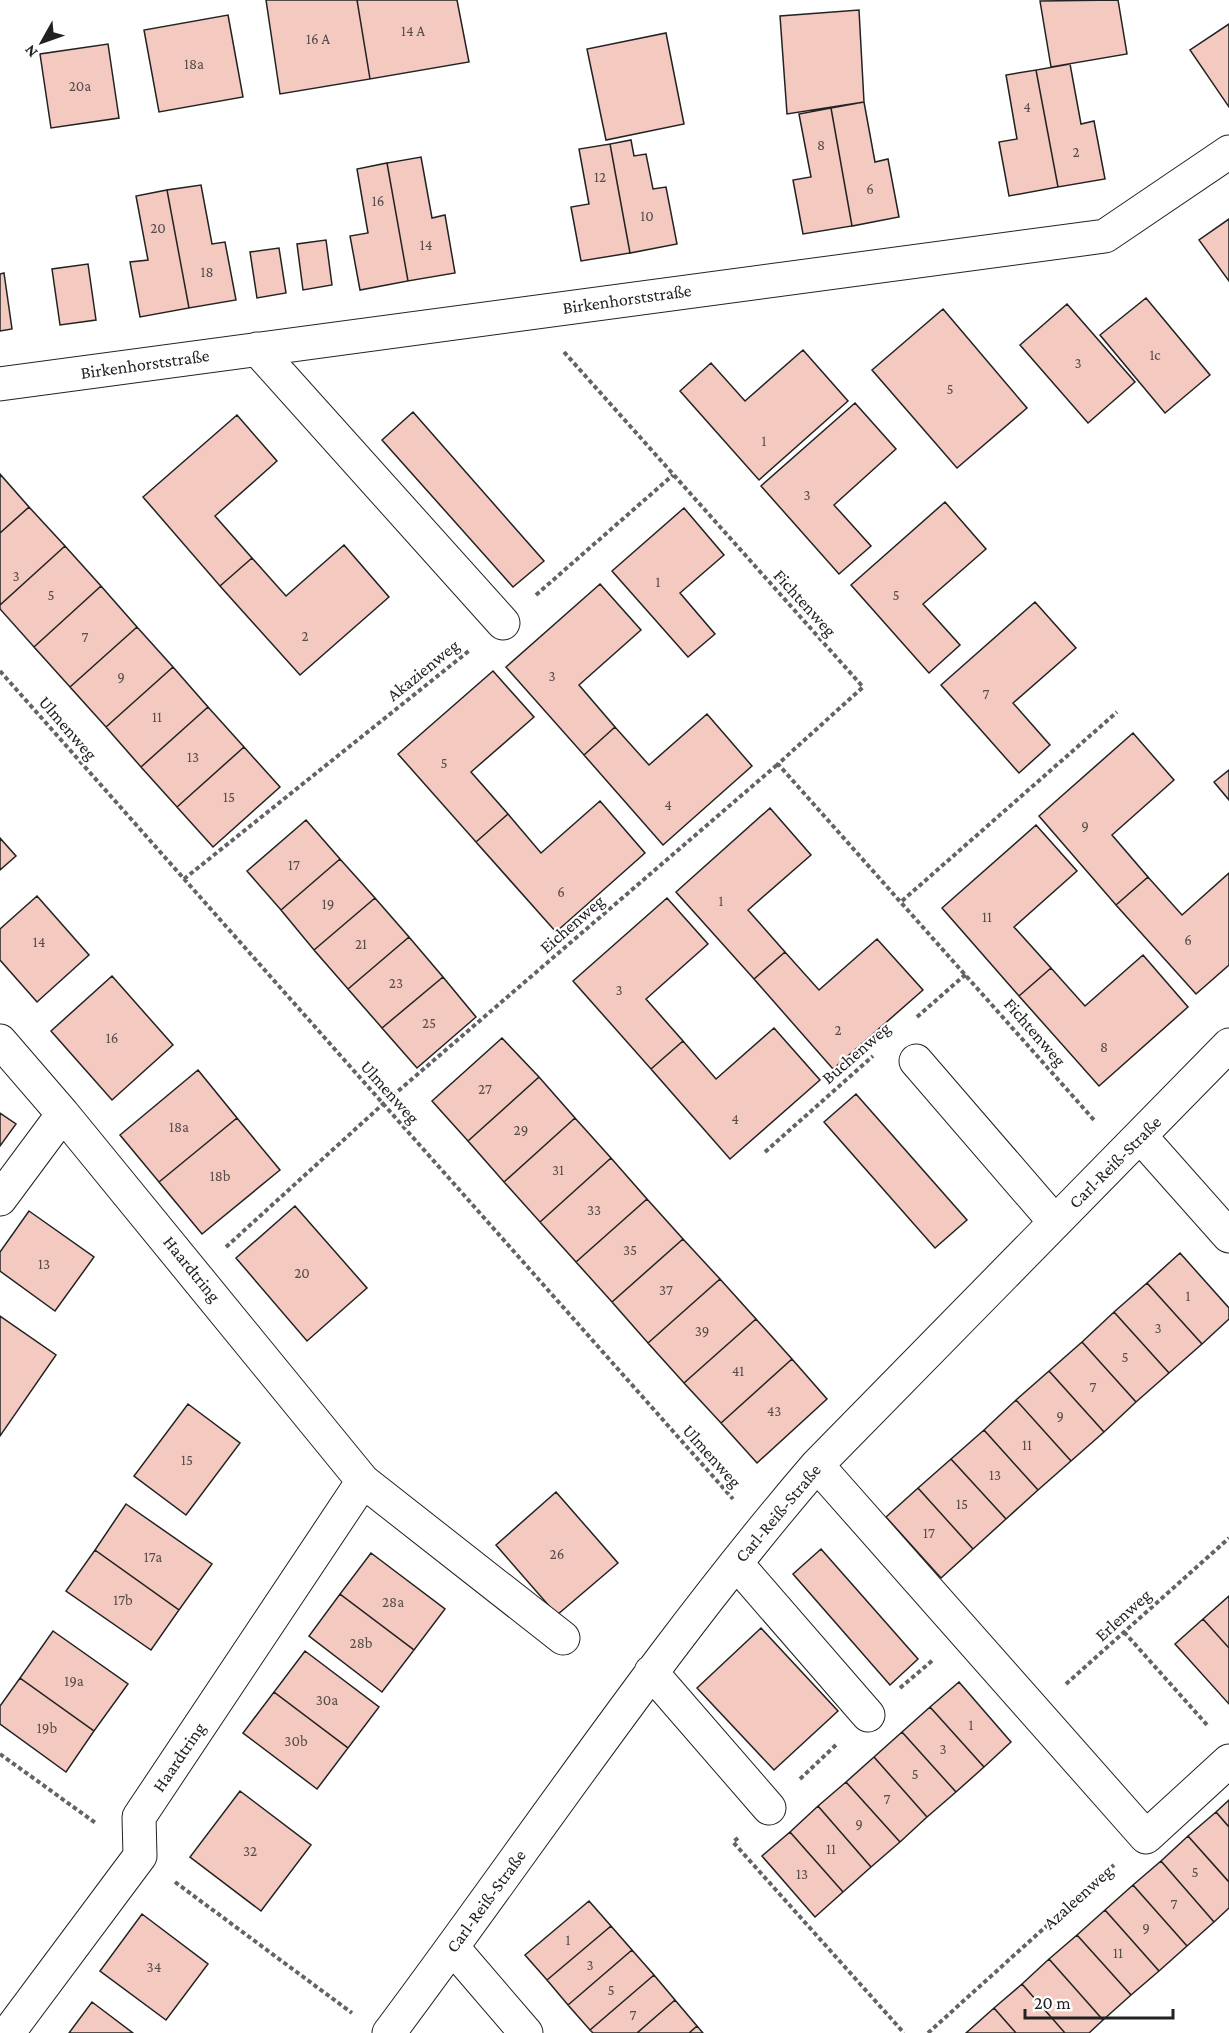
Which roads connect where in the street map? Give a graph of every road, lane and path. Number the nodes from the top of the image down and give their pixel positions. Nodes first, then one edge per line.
1 (1229, 152) edge
2 (529, 312) junction
3 (257, 349) junction
4 (0, 384) edge
5 (673, 475) junction
6 (503, 623) junction
7 (0, 671) edge
8 (1117, 712) dead end
9 (778, 764) junction
10 (184, 879) junction
11 (902, 902) junction
12 (966, 974) junction
13 (914, 1020) dead end
14 (0, 1041) edge
15 (1229, 1045) edge
16 (879, 1051) dead end
17 (916, 1061) dead end
18 (383, 1104) junction
19 (63, 1114) junction
20 (1133, 1146) junction
21 (765, 1152) dead end
22 (0, 1198) edge
23 (1054, 1222) junction
24 (1229, 1236) edge
25 (196, 1274) junction
26 (817, 1465) junction
27 (363, 1481) junction
28 (761, 1531) junction
29 (1229, 1538) edge
30 (736, 1563) junction
31 (1124, 1632) junction
32 (563, 1638) dead end
33 (651, 1672) junction
34 (1035, 1713) junction
35 (868, 1715) dead end
36 (1214, 1732) dead end
37 (0, 1754) edge
38 (1229, 1761) edge
39 (769, 1808) dead end
40 (1146, 1837) junction
41 (733, 1842) dead end
42 (140, 1856) junction
43 (453, 1947) junction
44 (375, 2026) edge
45 (8, 2033) edge
46 (526, 2033) edge
47 (904, 2033) edge
48 (927, 2033) edge

1 - 2 street, Birkenhorststraße
2 - 3 street, Birkenhorststraße
2 - 5 path, Fichtenweg
3 - 4 street, Birkenhorststraße
3 - 6 street
5 - 6 path, Akazienweg
5 - 9 path, Fichtenweg
6 - 10 path, Akazienweg
7 - 10 path, Ulmenweg
8 - 11 path
9 - 11 path, Fichtenweg
9 - 18 path, Eichenweg
10 - 18 path, Ulmenweg
11 - 12 path, Fichtenweg
12 - 13 path, Buchenweg
12 - 20 path, Fichtenweg
14 - 19 street, Haardtring
15 - 20 street, Carl-Reiß-Straße
16 - 21 path, Buchenweg
17 - 23 street
18 - 25 path, Eichenweg
18 - 28 path, Ulmenweg
19 - 22 street
19 - 25 street, Haardtring
20 - 23 street, Carl-Reiß-Straße
20 - 24 street
23 - 26 street, Carl-Reiß-Straße
25 - 27 street, Haardtring
26 - 28 street, Carl-Reiß-Straße
26 - 34 street
27 - 32 street, Haardtring
27 - 42 street, Haardtring
28 - 30 street, Carl-Reiß-Straße
29 - 31 path, Erlenweg
30 - 33 street, Carl-Reiß-Straße
30 - 35 street
31 - 34 path, Erlenweg
31 - 36 path
33 - 39 street
33 - 43 street, Carl-Reiß-Straße
34 - 40 street
37 - 42 path
38 - 40 street
40 - 48 path, Azaleenweg
41 - 47 path
42 - 44 path
42 - 45 street
43 - 44 street, Carl-Reiß-Straße
43 - 46 street

